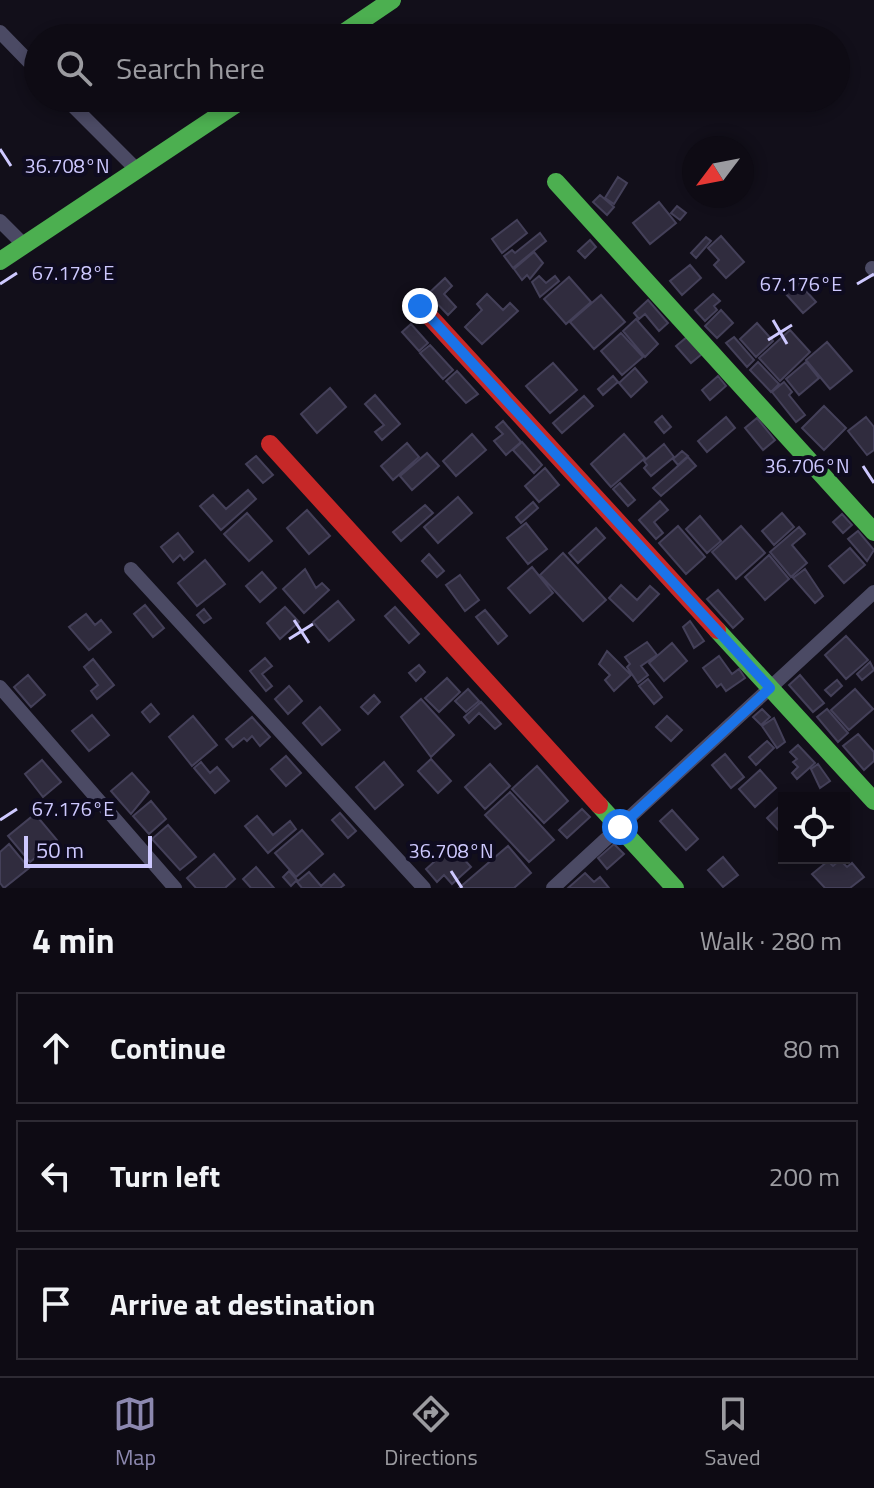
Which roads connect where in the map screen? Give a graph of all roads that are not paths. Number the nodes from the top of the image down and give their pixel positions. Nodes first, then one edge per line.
1 (392, 0) edge
2 (357, 24) edge
3 (0, 32) edge
4 (24, 57) edge
5 (79, 112) edge
6 (224, 112) edge
7 (137, 170) junction
8 (556, 182) dead end
9 (0, 221) edge
10 (24, 245) junction
11 (0, 261) edge
12 (420, 306) dead end
13 (270, 444) dead end
14 (874, 532) edge
15 (131, 569) dead end
16 (874, 592) edge
17 (0, 687) edge
18 (770, 688) junction
19 (874, 801) edge
20 (620, 827) junction
21 (175, 888) edge
22 (424, 888) edge
23 (553, 888) edge
24 (675, 888) edge

1 - 2 street
3 - 4 street
5 - 7 street
6 - 7 street
7 - 10 street
8 - 14 street
9 - 10 street
10 - 11 street
12 - 18 street
13 - 20 street
15 - 22 street
16 - 18 street
17 - 21 street
18 - 19 street
18 - 20 street
20 - 23 street
20 - 24 street

